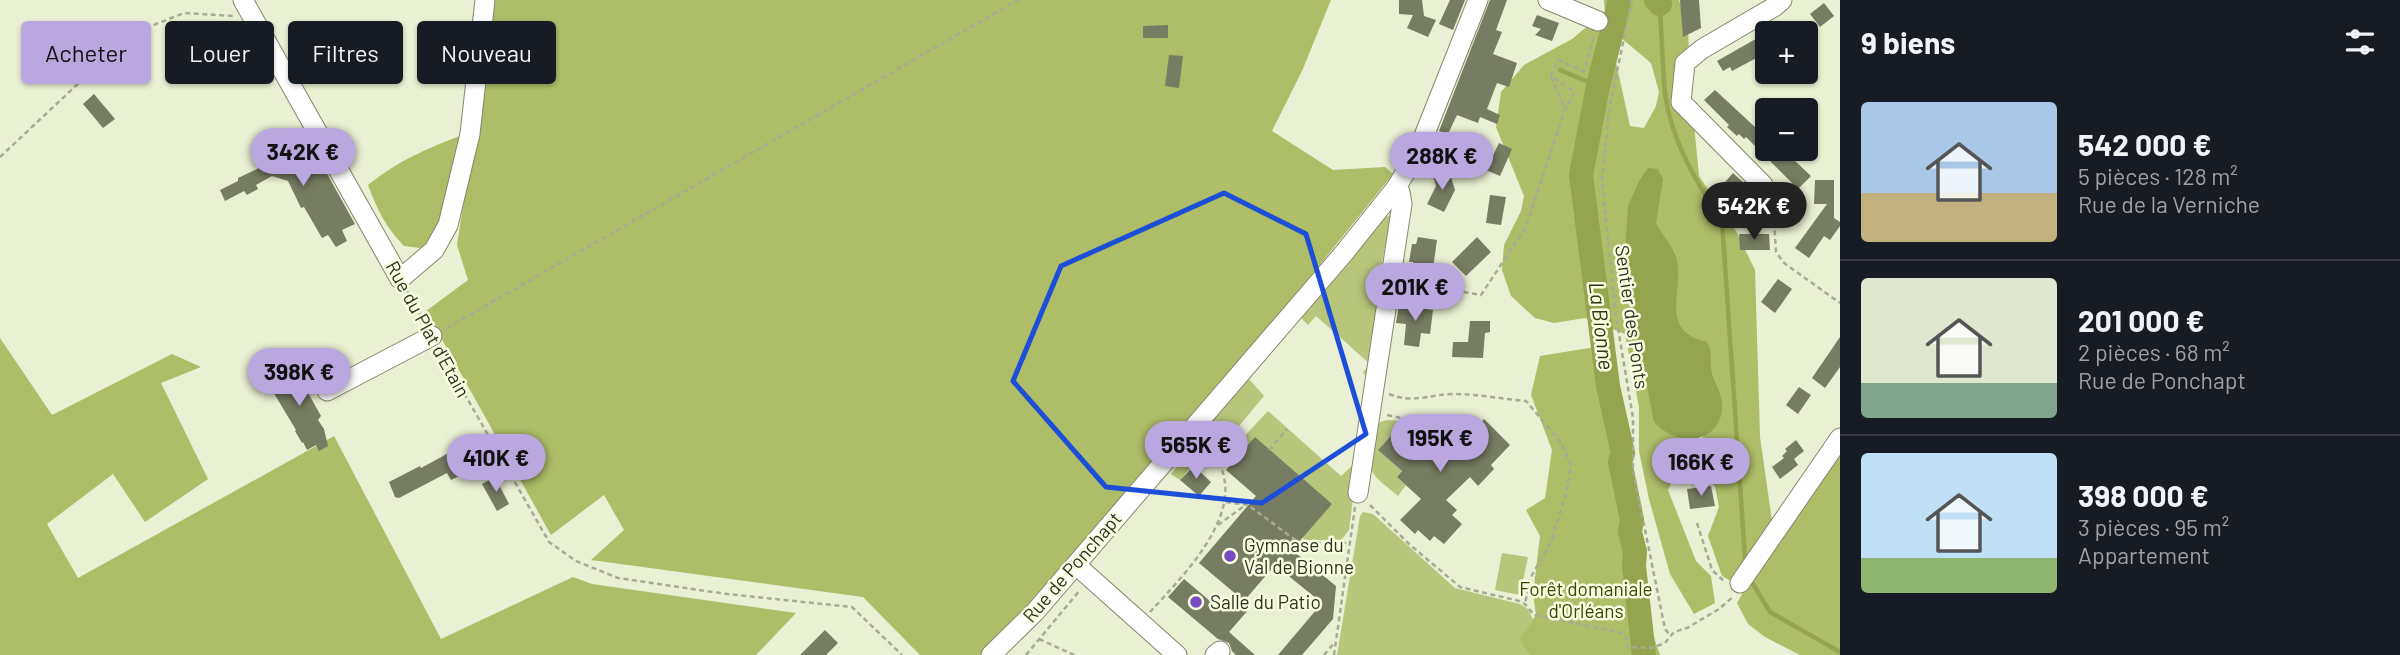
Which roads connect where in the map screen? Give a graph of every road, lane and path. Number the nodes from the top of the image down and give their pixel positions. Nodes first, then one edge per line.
1 (485, 0) edge
2 (1018, 0) edge
3 (1478, 0) edge
4 (1548, 0) edge
5 (1632, 0) edge
6 (1782, 0) edge
7 (247, 8) edge
8 (1598, 21) joint
9 (1551, 76) junction
10 (1565, 109) junction
11 (0, 157) edge
12 (1396, 188) junction
13 (1771, 206) joint
14 (400, 279) junction
15 (1389, 280) junction
16 (1840, 303) edge
17 (432, 336) junction
18 (1373, 387) junction
19 (327, 391) dead end
20 (1370, 413) junction
21 (1287, 429) dead end
22 (1840, 438) edge
23 (1456, 448) dead end
24 (1269, 450) dead end
25 (1222, 470) dead end
26 (1357, 493) junction
27 (1225, 502) junction
28 (1246, 505) junction
29 (1697, 523) dead end
30 (1218, 525) junction
31 (1350, 542) junction
32 (1083, 571) junction
33 (1739, 586) junction
34 (1525, 604) junction
35 (1140, 622) junction
36 (1670, 635) junction
37 (1039, 639) junction
38 (1336, 641) junction
39 (902, 655) edge
40 (991, 655) edge
41 (1026, 655) edge
42 (1074, 655) edge
43 (1177, 655) edge
44 (1324, 655) edge
45 (1334, 655) edge

1 - 14 street
2 - 17 path
3 - 12 street, Rue de Ponchapt
4 - 8 street
5 - 36 path, Sentier des Ponts
6 - 13 street
7 - 11 path
7 - 14 street, Rue du Plat d'Etain
8 - 9 path
9 - 10 path
9 - 10 path
10 - 15 path
12 - 15 street
12 - 32 street, Rue de Ponchapt
13 - 16 path
14 - 17 path, Rue du Plat d'Etain
15 - 18 street
17 - 19 street
17 - 39 path, Rue du Plat d'Etain
18 - 20 street
18 - 34 path
20 - 23 path
20 - 26 street
21 - 24 path
22 - 33 street
25 - 27 path
26 - 31 path
26 - 34 path
27 - 28 path
27 - 30 path
28 - 30 path
28 - 31 path
29 - 33 path
30 - 35 path
31 - 38 path
32 - 35 street
32 - 37 path
32 - 40 street, Rue de Ponchapt
33 - 36 path
34 - 36 path
35 - 43 street
37 - 41 path
37 - 42 path
38 - 44 path
38 - 45 path

